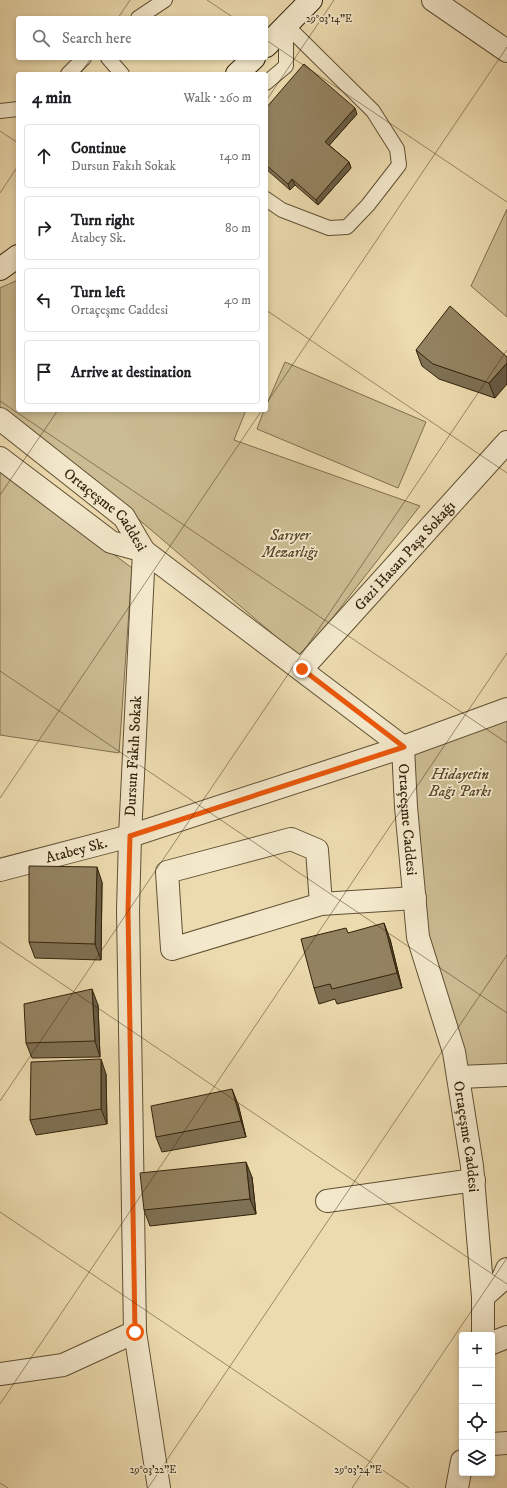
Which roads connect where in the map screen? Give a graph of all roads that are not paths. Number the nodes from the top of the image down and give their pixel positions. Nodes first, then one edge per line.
1 (165, 0) edge
2 (310, 0) edge
3 (433, 0) edge
4 (141, 16) edge
5 (286, 25) junction
6 (268, 44) edge
7 (507, 51) edge
8 (82, 60) edge
9 (110, 60) edge
10 (252, 60) edge
11 (70, 72) edge
12 (120, 72) edge
13 (239, 72) edge
14 (268, 81) edge
15 (16, 109) edge
16 (0, 111) edge
17 (268, 200) edge
18 (16, 257) edge
19 (0, 269) edge
20 (0, 419) edge
21 (507, 442) edge
22 (0, 458) edge
23 (144, 551) junction
24 (302, 669) junction
25 (507, 709) edge
26 (404, 747) junction
27 (130, 836) junction
28 (0, 870) edge
29 (414, 898) junction
30 (321, 904) junction
31 (507, 1075) edge
32 (458, 1077) junction
33 (474, 1180) junction
34 (327, 1201) dead end
35 (507, 1269) edge
36 (484, 1297) junction
37 (135, 1332) junction
38 (483, 1332) edge
39 (507, 1337) edge
40 (495, 1342) edge
41 (0, 1374) edge
42 (507, 1443) edge
43 (495, 1444) edge
44 (459, 1476) edge
45 (159, 1488) edge
46 (457, 1488) edge

1 - 4 lane
2 - 5 street
3 - 7 street
5 - 6 street
5 - 14 lane
5 - 17 lane
8 - 11 lane
9 - 12 lane
10 - 13 street
15 - 16 lane
18 - 19 street
20 - 23 street, Ortaçeşme Caddesi
21 - 24 street, Gazi Hasan Paşa Sokağı
22 - 23 street
23 - 24 street, Ortaçeşme Caddesi
23 - 27 street, Dursun Fakıh Sokak
24 - 26 street, Ortaçeşme Caddesi
25 - 26 street, Atabey Sk.
26 - 27 street, Atabey Sk.
26 - 29 street, Ortaçeşme Caddesi
27 - 28 street, Atabey Sk.
27 - 37 street, Dursun Fakıh Sokak
29 - 30 street
29 - 32 street, Ortaçeşme Caddesi
30 - 30 street
31 - 32 street
32 - 33 street, Ortaçeşme Caddesi
33 - 34 street
33 - 36 street, Ortaçeşme Caddesi
35 - 36 street
36 - 38 street, Ortaçeşme Caddesi
37 - 41 street
37 - 45 street, Dursun Fakıh Sokak
39 - 40 street
42 - 43 street
44 - 46 street

